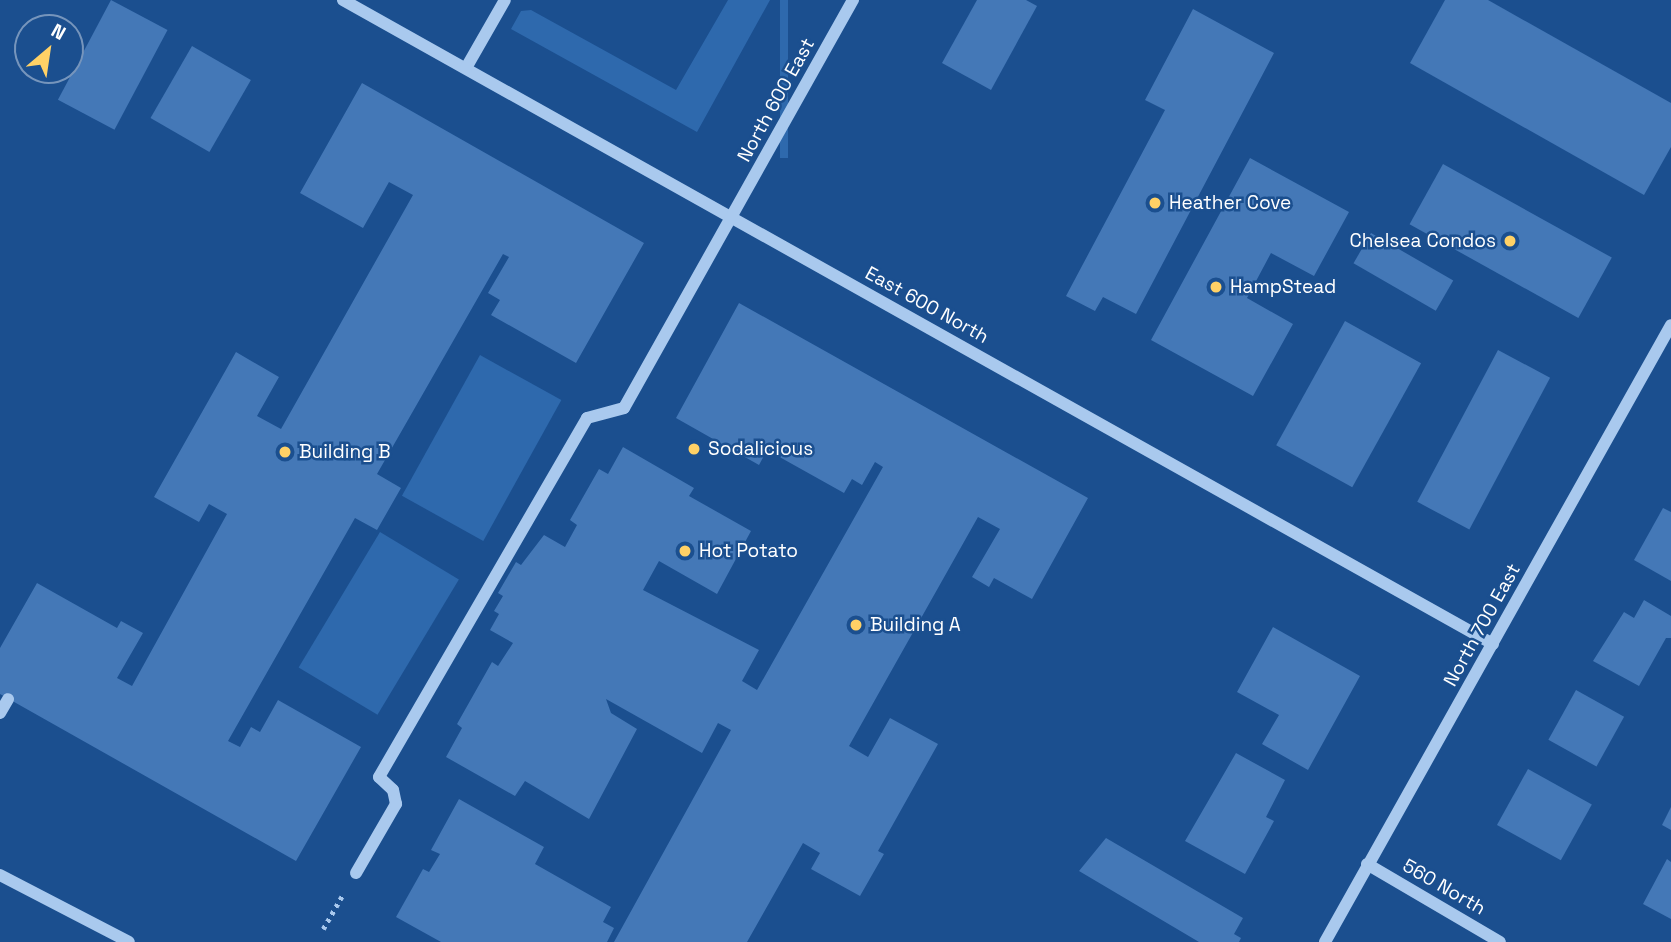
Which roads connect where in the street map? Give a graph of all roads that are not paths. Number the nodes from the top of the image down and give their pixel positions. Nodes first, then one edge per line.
1 (343, 0) edge
2 (505, 0) edge
3 (853, 0) edge
4 (466, 68) junction
5 (732, 218) junction
6 (1669, 333) edge
7 (1493, 644) junction
8 (8, 699) dead end
9 (0, 713) edge
10 (1367, 864) junction
11 (356, 873) road end
12 (0, 875) edge
13 (129, 942) edge
14 (1325, 942) edge
15 (1500, 942) edge

1 - 4 street, East 600 North
2 - 4 street
3 - 5 street, North 600 East
4 - 5 street, East 600 North
5 - 7 street, East 600 North
5 - 11 street, North 600 East
6 - 7 street, North 700 East
7 - 10 street, North 700 East
8 - 9 street
10 - 14 street, North 700 East
10 - 15 street, 560 North
12 - 13 street

